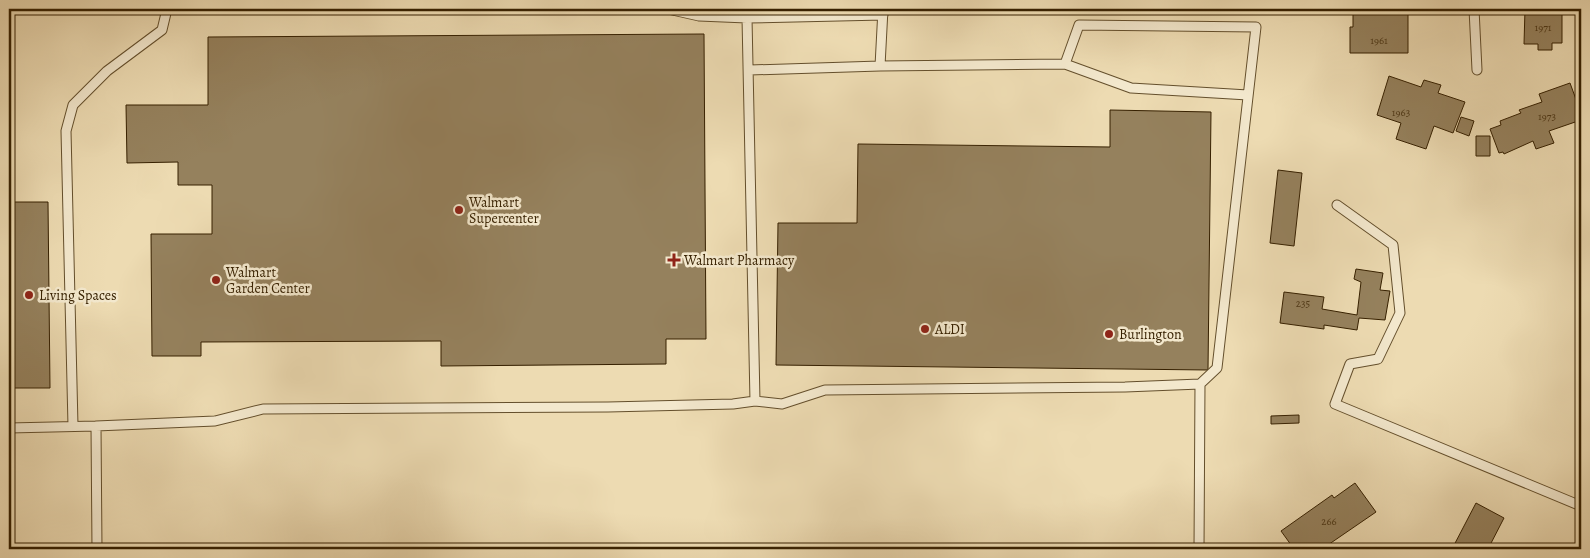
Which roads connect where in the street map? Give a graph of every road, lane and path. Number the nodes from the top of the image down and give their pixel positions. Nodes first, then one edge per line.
1 (167, 9) edge
2 (668, 9) edge
3 (1474, 9) edge
4 (699, 12) edge
5 (883, 12) edge
6 (748, 18) junction
7 (1065, 64) junction
8 (880, 66) junction
9 (750, 70) junction
10 (1476, 70) dead end
11 (1248, 95) junction
12 (1337, 205) dead end
13 (1200, 384) junction
14 (755, 401) junction
15 (73, 426) junction
16 (96, 426) junction
17 (9, 428) edge
18 (1581, 506) edge
19 (97, 549) edge
20 (1199, 549) edge

1 - 15 lane
2 - 4 lane
3 - 10 lane
4 - 6 lane
5 - 6 lane
5 - 8 lane
6 - 9 lane
7 - 8 lane
7 - 11 lane
7 - 11 lane
8 - 9 lane
9 - 14 lane
11 - 13 lane
12 - 18 lane
13 - 14 lane
13 - 20 lane
14 - 16 lane
15 - 16 lane
15 - 17 lane
16 - 19 lane

